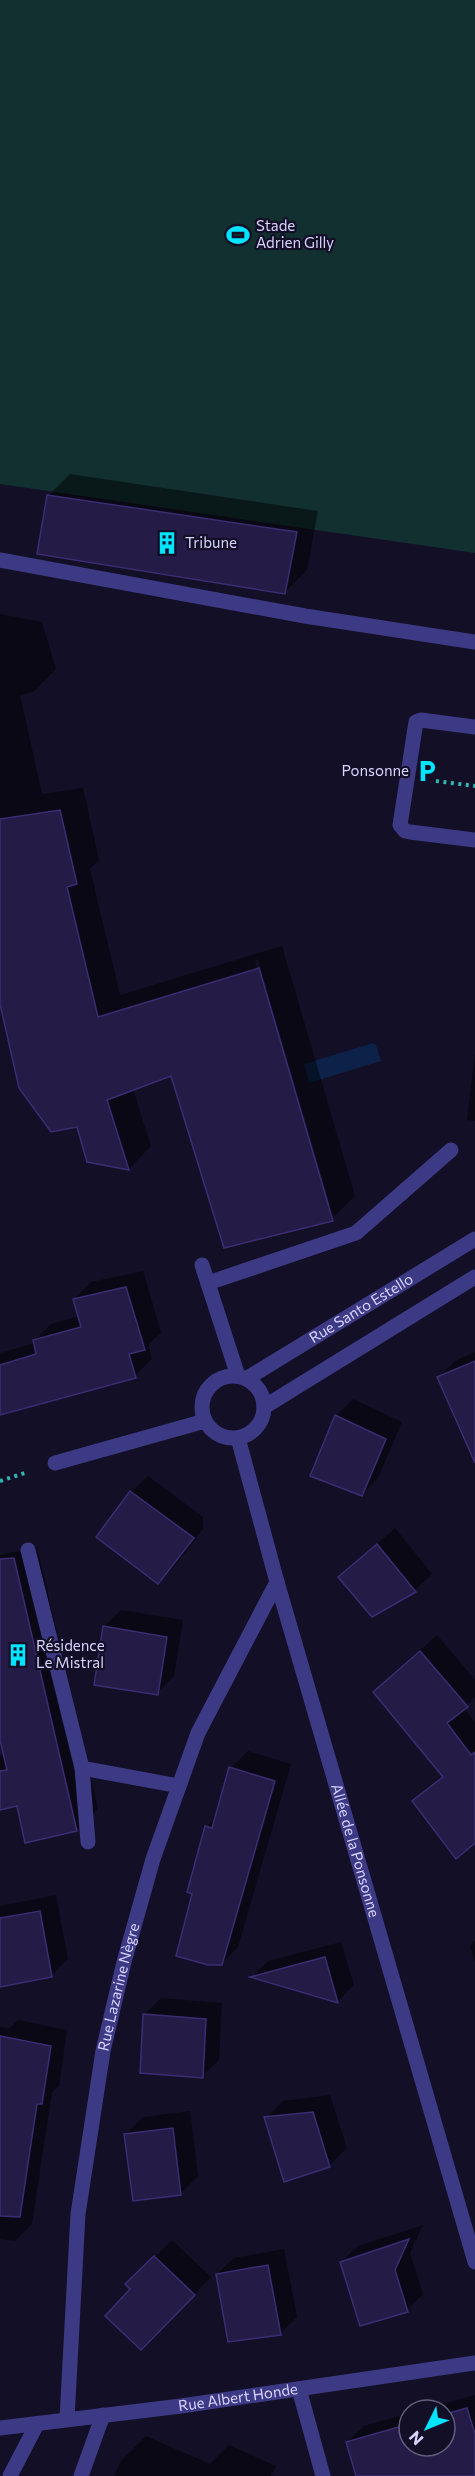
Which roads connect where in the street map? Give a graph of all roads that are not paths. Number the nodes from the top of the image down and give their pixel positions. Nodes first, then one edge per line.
1 (0, 560) edge
2 (475, 642) edge
3 (475, 727) edge
4 (475, 840) edge
5 (451, 1150) dead end
6 (475, 1239) edge
7 (202, 1265) dead end
8 (475, 1277) edge
9 (208, 1283) junction
10 (242, 1377) junction
11 (264, 1407) junction
12 (205, 1421) junction
13 (238, 1438) junction
14 (55, 1463) dead end
15 (28, 1550) dead end
16 (277, 1582) junction
17 (82, 1768) junction
18 (179, 1786) junction
19 (88, 1842) dead end
20 (475, 2262) edge
21 (475, 2364) edge
22 (299, 2389) junction
23 (103, 2415) junction
24 (67, 2419) junction
25 (37, 2424) junction
26 (0, 2428) edge
27 (10, 2476) edge
28 (81, 2476) edge
29 (323, 2476) edge

1 - 2 street
3 - 4 street
5 - 9 street
6 - 10 street, Rue Santo Estello
7 - 9 street
8 - 11 street
9 - 10 street
10 - 11 street
10 - 12 street
11 - 13 street
12 - 13 street
12 - 14 street
13 - 16 street, Allée de la Ponsonne
15 - 17 street
16 - 18 street, Rue Lazarine Nègre
16 - 20 street, Allée de la Ponsonne
17 - 18 street
17 - 19 street
18 - 24 street, Rue Lazarine Nègre
21 - 22 street, Rue Albert Honde
22 - 23 street, Rue Albert Honde
22 - 29 street
23 - 24 street, Rue Albert Honde
23 - 28 street
24 - 25 street, Rue Albert Honde
25 - 26 street, Rue Albert Honde
25 - 27 street

